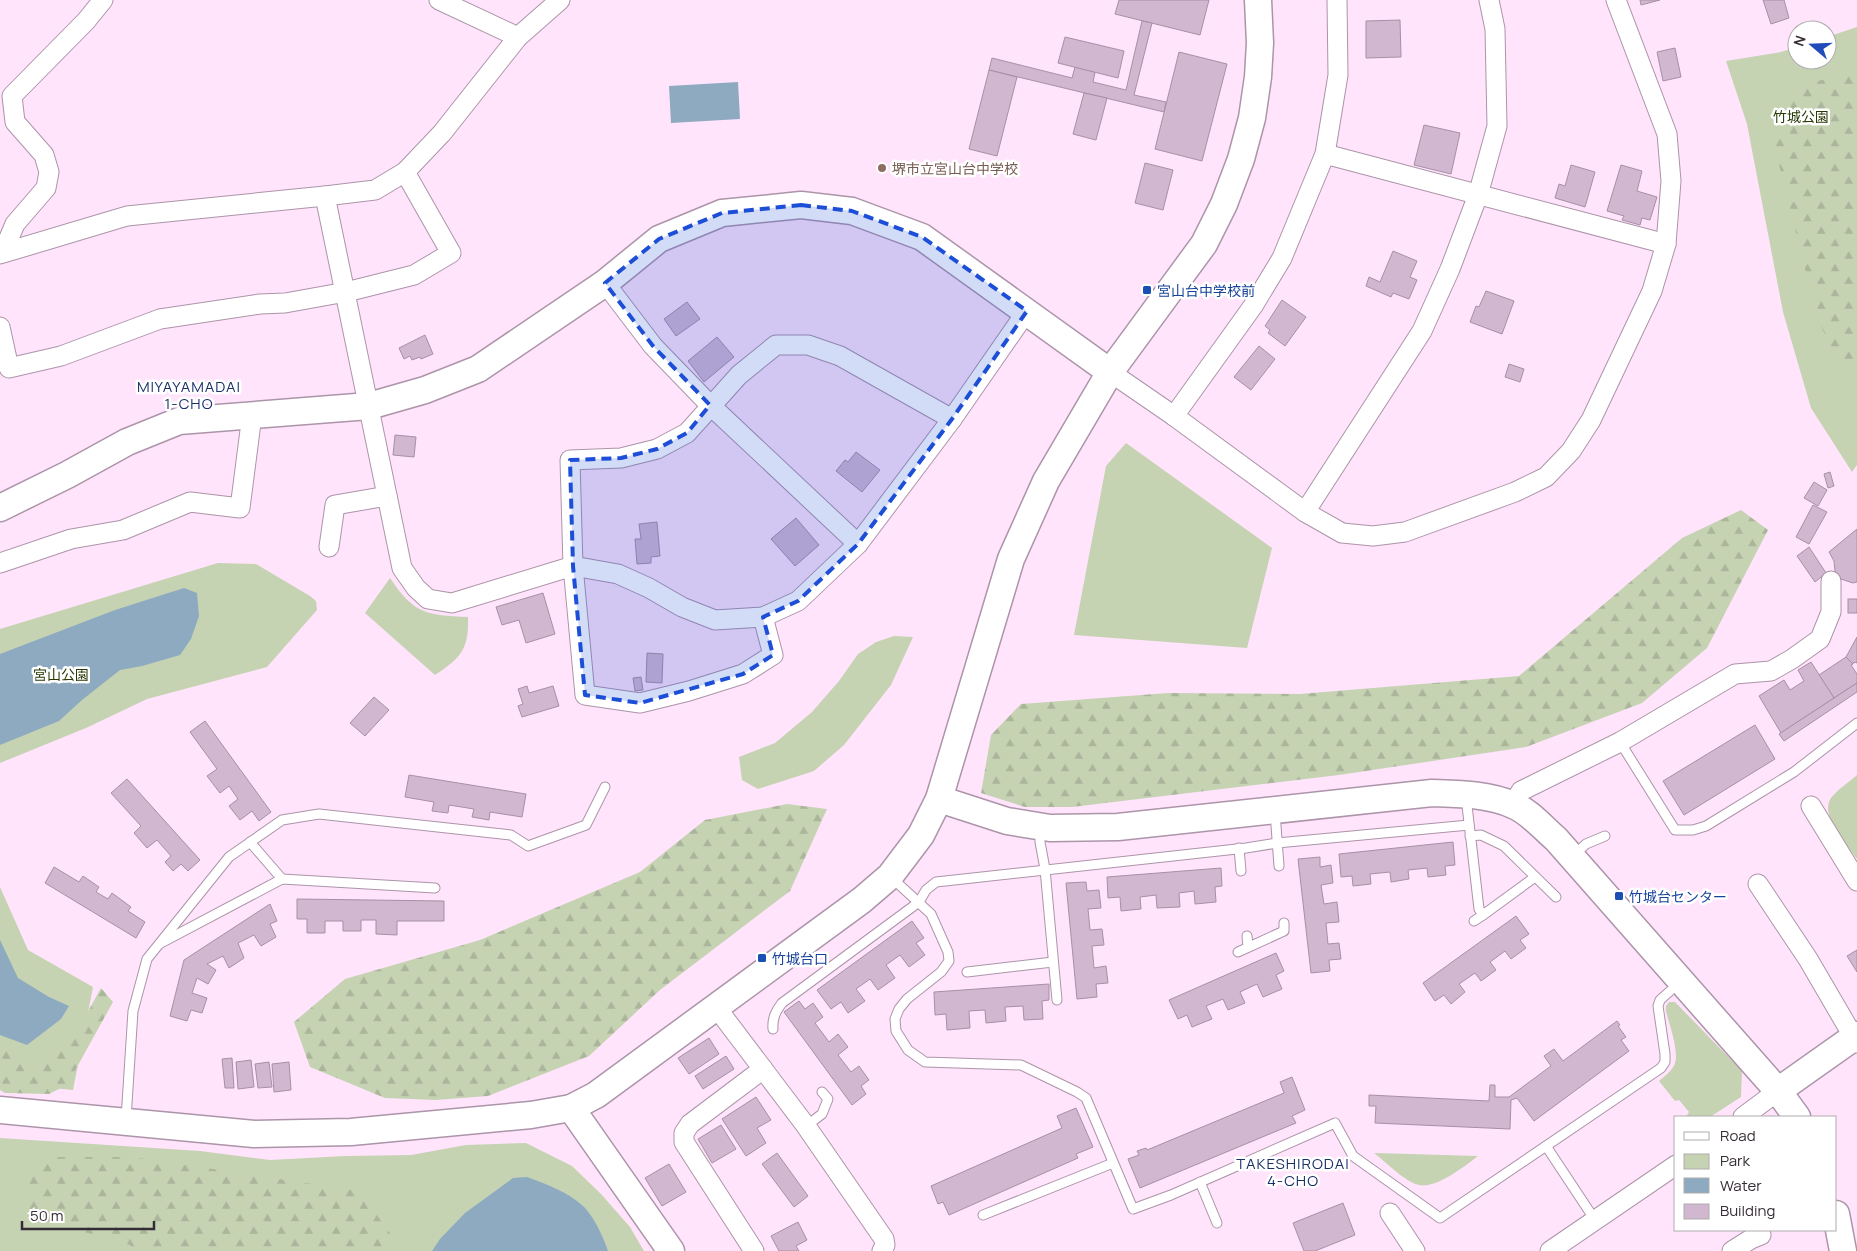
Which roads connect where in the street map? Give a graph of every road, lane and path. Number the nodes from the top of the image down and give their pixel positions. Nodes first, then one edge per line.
1 (103, 0) edge
2 (439, 0) edge
3 (560, 0) edge
4 (1258, 0) edge
5 (1337, 0) edge
6 (1489, 0) edge
7 (1616, 0) edge
8 (518, 38) junction
9 (1325, 154) junction
10 (405, 172) junction
11 (1478, 195) junction
12 (325, 196) junction
13 (1666, 244) junction
14 (1, 253) edge
15 (605, 283) junction
16 (346, 292) junction
17 (1027, 311) junction
18 (0, 326) edge
19 (1110, 372) junction
20 (710, 405) junction
21 (369, 406) junction
22 (252, 415) junction
23 (1174, 416) junction
24 (952, 419) junction
25 (388, 496) junction
26 (0, 508) edge
27 (1305, 512) junction
28 (858, 544) junction
29 (329, 547) dead end
30 (0, 563) edge
31 (573, 566) junction
32 (1831, 581) dead end
33 (763, 617) junction
34 (1857, 723) edge
35 (1620, 742) junction
36 (605, 787) dead end
37 (1466, 794) junction
38 (939, 799) junction
39 (1514, 805) junction
40 (1811, 806) dead end
41 (1275, 810) junction
42 (1469, 825) junction
43 (1040, 828) junction
44 (1470, 836) junction
45 (1605, 836) dead end
46 (250, 842) junction
47 (1277, 843) junction
48 (1239, 848) junction
49 (1572, 856) junction
50 (1279, 866) dead end
51 (1045, 869) junction
52 (1241, 871) dead end
53 (890, 876) junction
54 (1535, 877) junction
55 (282, 879) junction
56 (1857, 881) edge
57 (1758, 884) dead end
58 (435, 888) dead end
59 (1556, 897) dead end
60 (919, 902) junction
61 (1483, 914) junction
62 (1474, 921) dead end
63 (1284, 923) dead end
64 (1247, 936) dead end
65 (158, 945) junction
66 (1248, 947) junction
67 (1238, 952) dead end
68 (1053, 962) junction
69 (967, 972) dead end
70 (1681, 981) junction
71 (1057, 1000) dead end
72 (716, 1008) junction
73 (773, 1029) dead end
74 (1856, 1038) edge
75 (763, 1070) junction
76 (1778, 1091) junction
77 (822, 1092) dead end
78 (570, 1108) junction
79 (0, 1110) edge
80 (1744, 1116) edge
81 (1796, 1116) edge
82 (125, 1121) junction
83 (806, 1126) junction
84 (1546, 1146) junction
85 (1113, 1163) junction
86 (1674, 1166) edge
87 (1200, 1182) junction
88 (1390, 1213) dead end
89 (983, 1215) dead end
90 (1837, 1219) edge
91 (1595, 1220) junction
92 (1217, 1222) dead end
93 (1761, 1239) edge
94 (672, 1251) edge
95 (754, 1251) edge
96 (882, 1251) edge
97 (1415, 1251) edge
98 (1550, 1251) edge
99 (1732, 1251) edge
100 (1843, 1251) edge

1 - 14 street
2 - 8 street
3 - 8 street
4 - 19 street
5 - 9 street
6 - 11 street
7 - 13 street
8 - 10 street
9 - 11 street
9 - 23 street
10 - 12 street
10 - 16 street
11 - 13 street
11 - 27 street
12 - 14 street
12 - 16 street
13 - 27 street
15 - 17 street
15 - 20 street
15 - 21 street
16 - 18 street
16 - 21 street
17 - 19 street
17 - 24 street
19 - 23 street
19 - 38 street
20 - 24 street
20 - 28 street
20 - 31 street
21 - 22 street
21 - 25 street
22 - 26 street
22 - 30 street
23 - 27 street
24 - 28 street
25 - 29 street
25 - 31 street
28 - 33 street
31 - 33 street
31 - 33 street
32 - 35 street
34 - 35 lane
35 - 39 street
36 - 46 lane
37 - 39 street
37 - 41 street
37 - 42 lane
38 - 43 street
38 - 53 street
39 - 49 street
40 - 56 street
41 - 43 street
41 - 47 lane
42 - 44 lane
42 - 47 lane
43 - 51 lane
44 - 54 lane
44 - 61 lane
45 - 49 lane
46 - 55 lane
46 - 65 lane
47 - 48 lane
47 - 50 lane
48 - 51 lane
48 - 52 lane
49 - 70 street
51 - 60 lane
51 - 68 lane
53 - 60 lane
53 - 72 street
54 - 59 lane
54 - 61 lane
55 - 58 lane
55 - 65 lane
57 - 74 street
60 - 73 lane
60 - 85 lane
61 - 62 lane
63 - 66 lane
64 - 66 lane
65 - 82 lane
66 - 67 lane
68 - 69 lane
68 - 71 lane
70 - 76 street
70 - 84 lane
72 - 75 street
72 - 78 street
74 - 76 street
75 - 83 street
75 - 95 street
76 - 80 street
76 - 81 street
77 - 83 lane
78 - 82 street
78 - 94 street
79 - 82 street
83 - 96 street
84 - 87 lane
84 - 91 lane
85 - 87 lane
85 - 89 lane
86 - 91 street
87 - 92 lane
88 - 97 street
90 - 100 street
91 - 98 street
93 - 99 street

